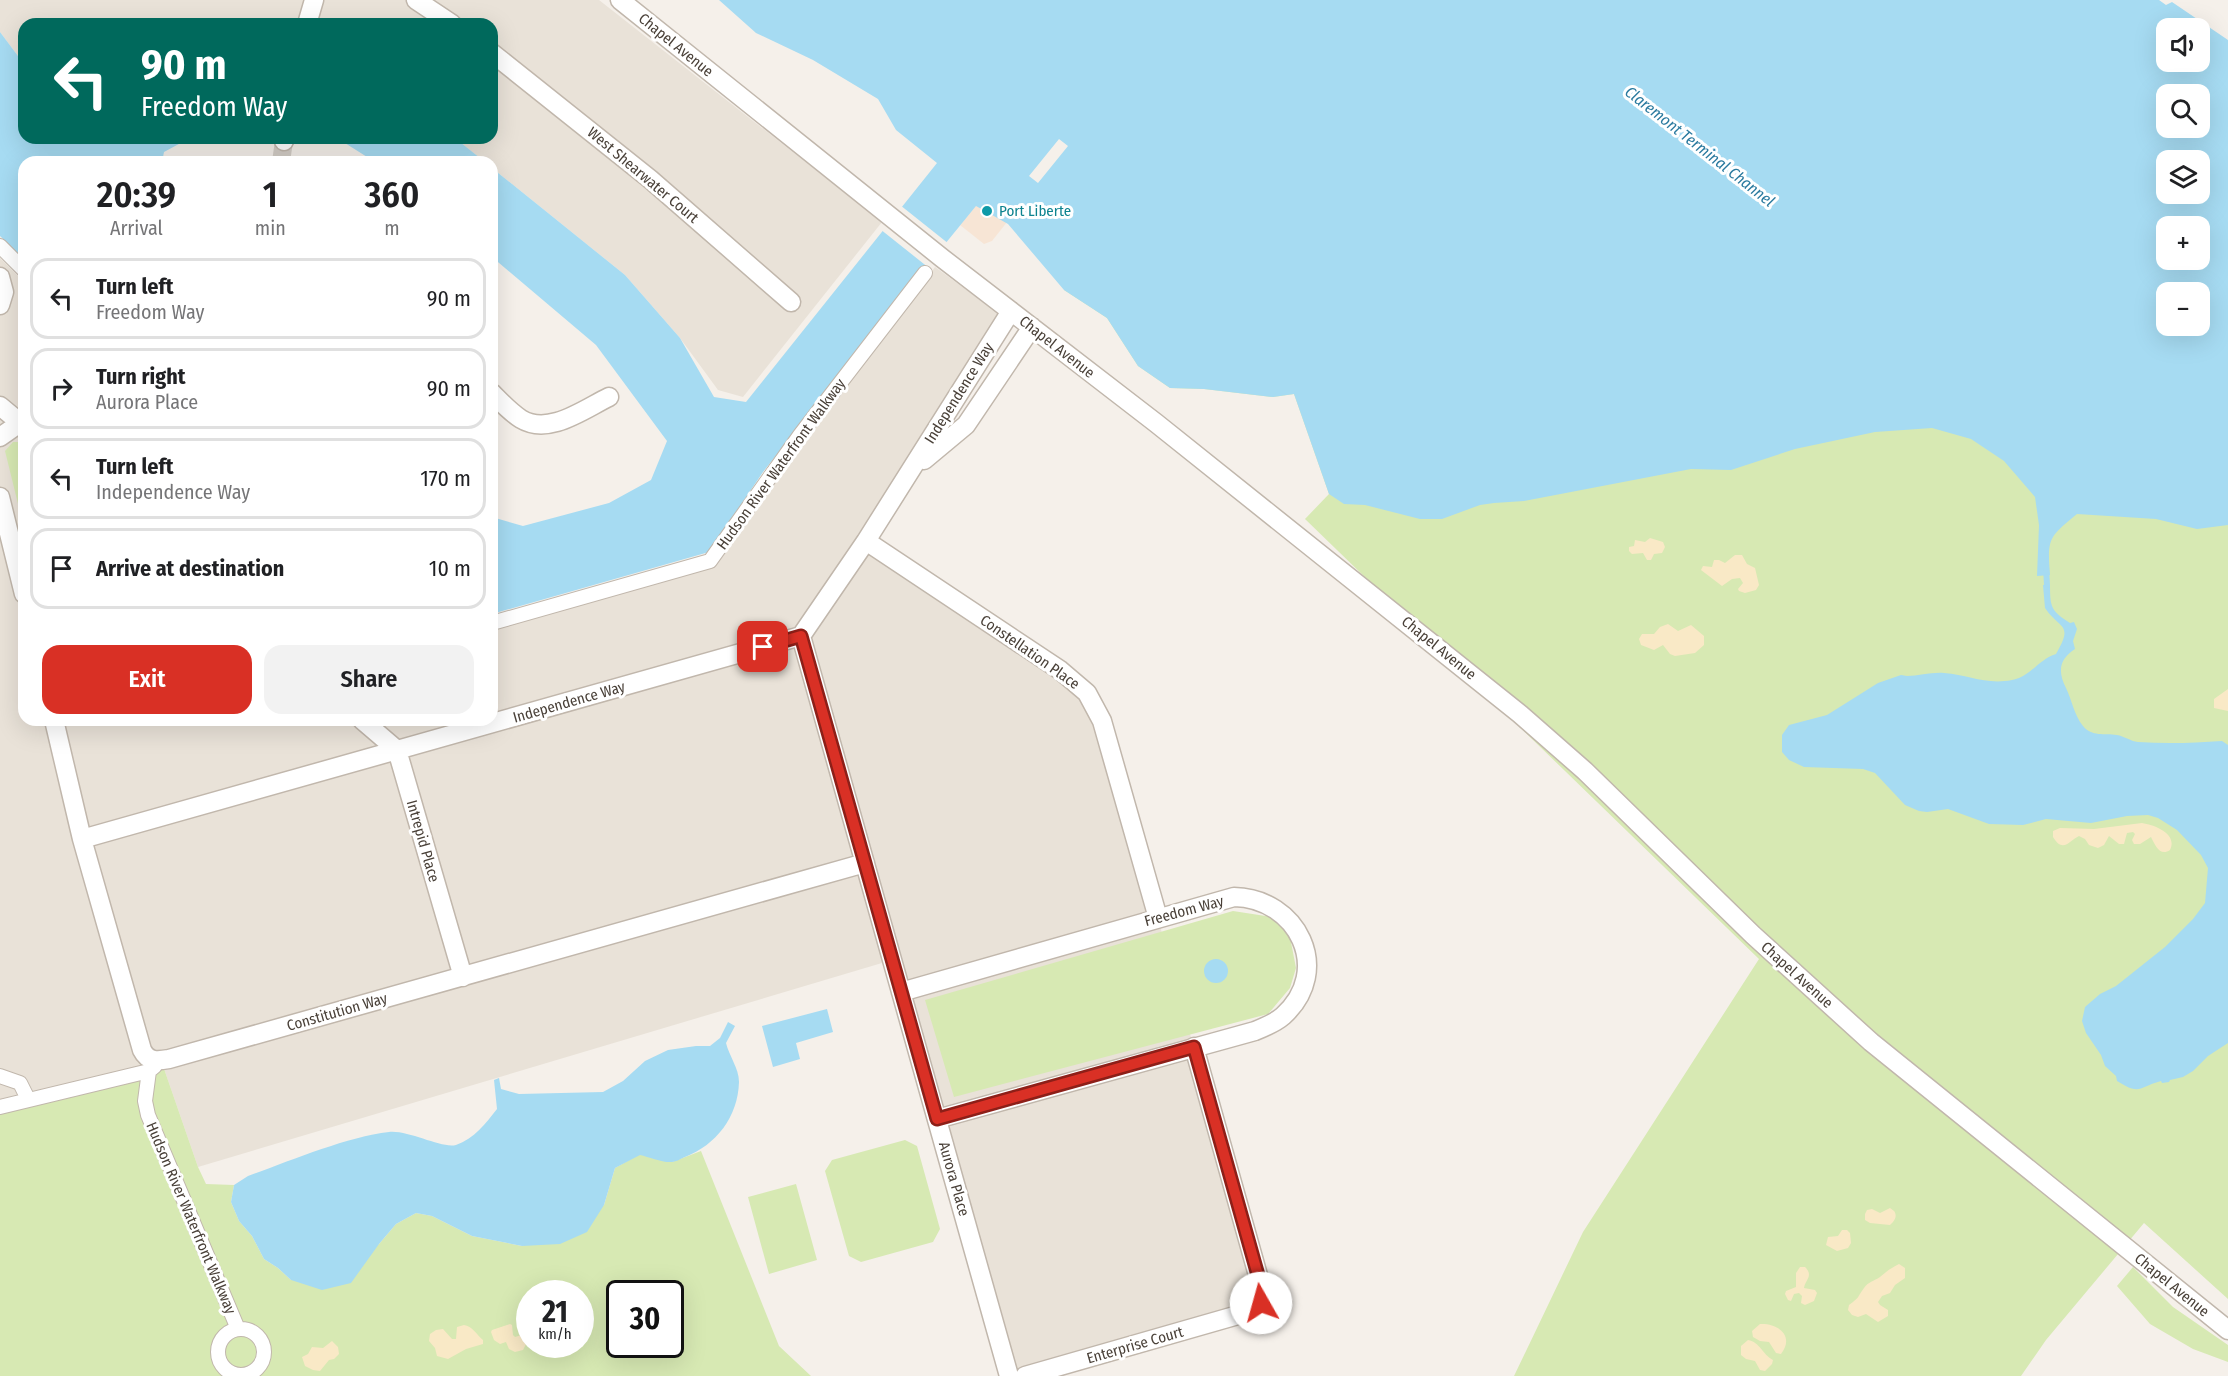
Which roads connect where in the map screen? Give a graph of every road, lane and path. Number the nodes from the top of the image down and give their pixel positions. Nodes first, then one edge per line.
1 (314, 0) edge
2 (416, 0) edge
3 (620, 0) edge
4 (309, 18) edge
5 (443, 18) edge
6 (498, 58) edge
7 (0, 246) edge
8 (18, 264) edge
9 (925, 273) dead end
10 (0, 277) edge
11 (791, 302) dead end
12 (0, 305) edge
13 (1011, 311) junction
14 (1032, 327) junction
15 (609, 396) dead end
16 (498, 398) edge
17 (0, 406) edge
18 (18, 422) edge
19 (18, 427) edge
20 (0, 437) edge
21 (908, 476) junction
22 (0, 497) edge
23 (866, 541) junction
24 (18, 570) edge
25 (498, 621) edge
26 (801, 636) junction
27 (498, 722) edge
28 (55, 726) edge
29 (369, 726) edge
30 (482, 726) edge
31 (397, 750) junction
32 (82, 839) junction
33 (865, 863) junction
34 (1158, 918) junction
35 (463, 977) junction
36 (901, 992) junction
37 (1194, 1047) junction
38 (155, 1066) junction
39 (0, 1076) edge
40 (28, 1099) junction
41 (0, 1107) edge
42 (937, 1119) junction
43 (238, 1329) junction
44 (2228, 1330) edge
45 (233, 1375) edge
46 (1009, 1376) edge
47 (1025, 1376) edge

1 - 4 street
2 - 5 street
3 - 13 street, Chapel Avenue
6 - 11 street, West Shearwater Court
7 - 8 street
9 - 25 street, Hudson River Waterfront Walkway
10 - 12 street
13 - 14 street, Chapel Avenue
13 - 21 street, Independence Way
14 - 21 street, Independence Way
14 - 44 street, Chapel Avenue
15 - 16 street
17 - 18 street
19 - 20 street
21 - 23 street, Independence Way
22 - 24 street
23 - 26 street, Independence Way
23 - 34 street, Constellation Place
26 - 27 street, Independence Way
26 - 33 street, Aurora Place
28 - 32 street
29 - 31 street
30 - 31 street, Independence Way
31 - 32 street, Independence Way
31 - 35 street, Intrepid Place
32 - 38 street
33 - 35 street, Constitution Way
33 - 36 street, Aurora Place
34 - 36 street, Freedom Way
34 - 37 street, Freedom Way
35 - 38 street, Constitution Way
36 - 42 street, Aurora Place
37 - 42 street, Freedom Way
37 - 47 street, Enterprise Court
38 - 40 street
38 - 43 street, Hudson River Waterfront Walkway
39 - 40 street
40 - 41 street
42 - 46 street, Aurora Place
43 - 45 street, Hudson River Waterfront Walkway
43 - 45 street, Hudson River Waterfront Walkway

